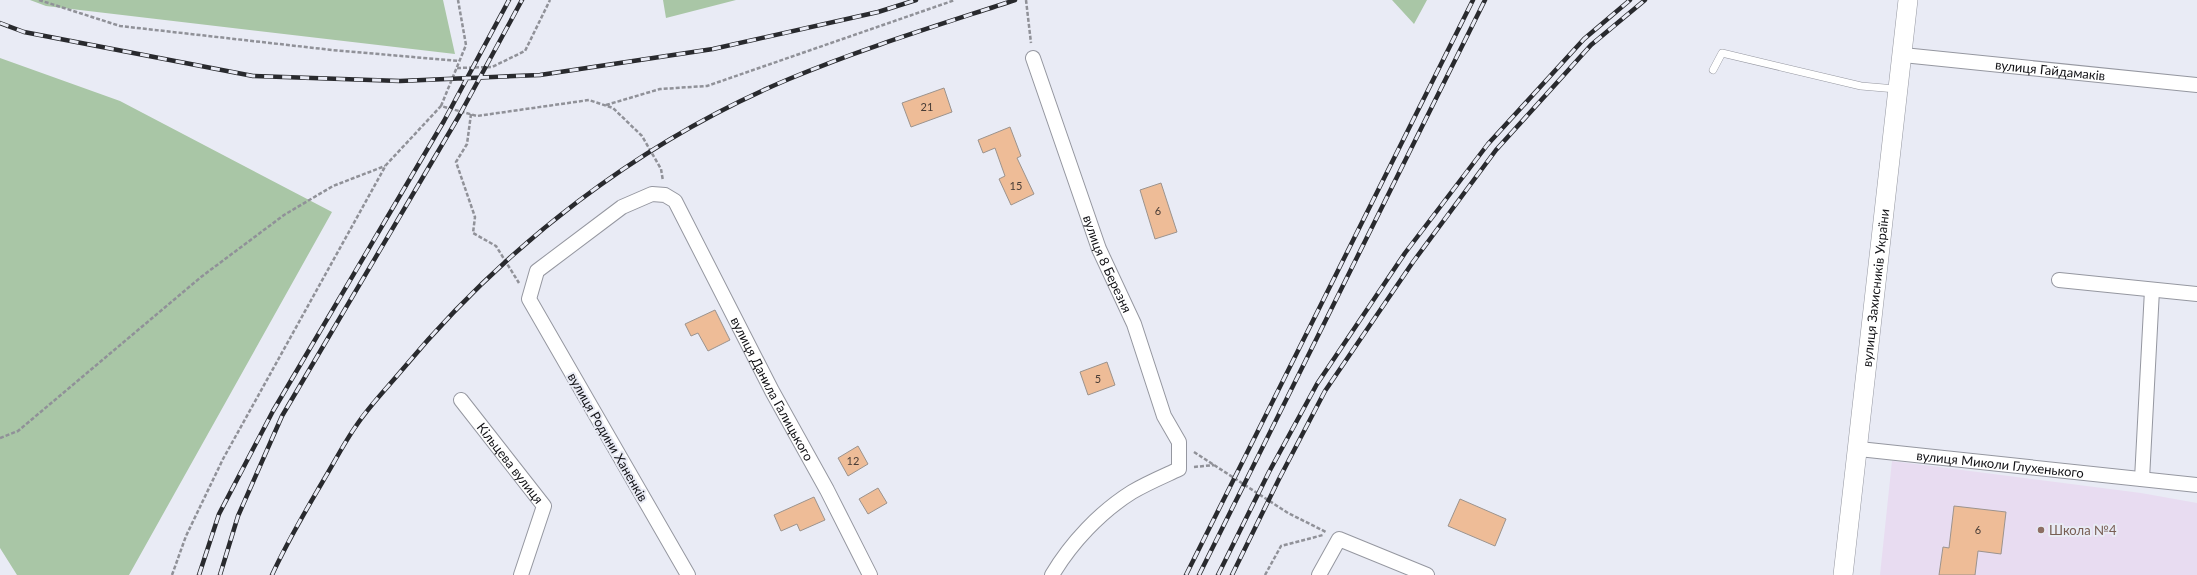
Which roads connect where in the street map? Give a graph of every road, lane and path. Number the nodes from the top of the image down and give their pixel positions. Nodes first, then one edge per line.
1 (39, 0) edge
2 (458, 0) edge
3 (550, 0) edge
4 (956, 0) edge
5 (1026, 0) edge
6 (1908, 0) edge
7 (1903, 54) junction
8 (1033, 58) joint
9 (459, 61) junction
10 (457, 68) junction
11 (1713, 70) dead end
12 (2197, 85) edge
13 (1900, 89) junction
14 (440, 106) junction
15 (606, 106) junction
16 (471, 114) junction
17 (386, 165) junction
18 (670, 198) junction
19 (2059, 280) dead end
20 (2152, 290) junction
21 (2197, 294) edge
22 (529, 299) junction
23 (461, 400) dead end
24 (0, 438) edge
25 (1179, 442) junction
26 (1859, 449) junction
27 (1214, 465) junction
28 (1179, 469) junction
29 (2142, 479) junction
30 (2197, 485) edge
31 (172, 575) edge
32 (520, 575) edge
33 (688, 575) edge
34 (870, 575) edge
35 (1052, 575) edge
36 (1265, 575) edge
37 (1319, 575) edge
38 (1427, 575) edge
39 (1843, 575) edge

1 - 9 path
2 - 9 path
3 - 10 path
4 - 15 path
5 - 8 path
6 - 7 main road, вулиця Захисників України
7 - 12 street, вулиця Гайдамаків
7 - 13 main road, вулиця Захисників України
8 - 25 street, вулиця 8 Березня
9 - 10 path
10 - 14 path
11 - 13 lane
13 - 26 main road, вулиця Захисників України
14 - 16 path
14 - 17 path
15 - 16 path
15 - 18 path
16 - 22 path
17 - 24 path
17 - 31 path
18 - 22 street
18 - 34 street, вулиця Данила Галицького
19 - 20 street
20 - 21 street
20 - 29 street
22 - 33 street, вулиця Родини Ханенків
23 - 32 street, Кільцева вулиця
25 - 27 path
25 - 28 street, вулиця 8 Березня
26 - 29 street, вулиця Миколи Глухенького
26 - 39 main road, вулиця Захисників України
27 - 28 path
27 - 36 path
28 - 35 street
29 - 30 street, вулиця Миколи Глухенького
37 - 38 street

